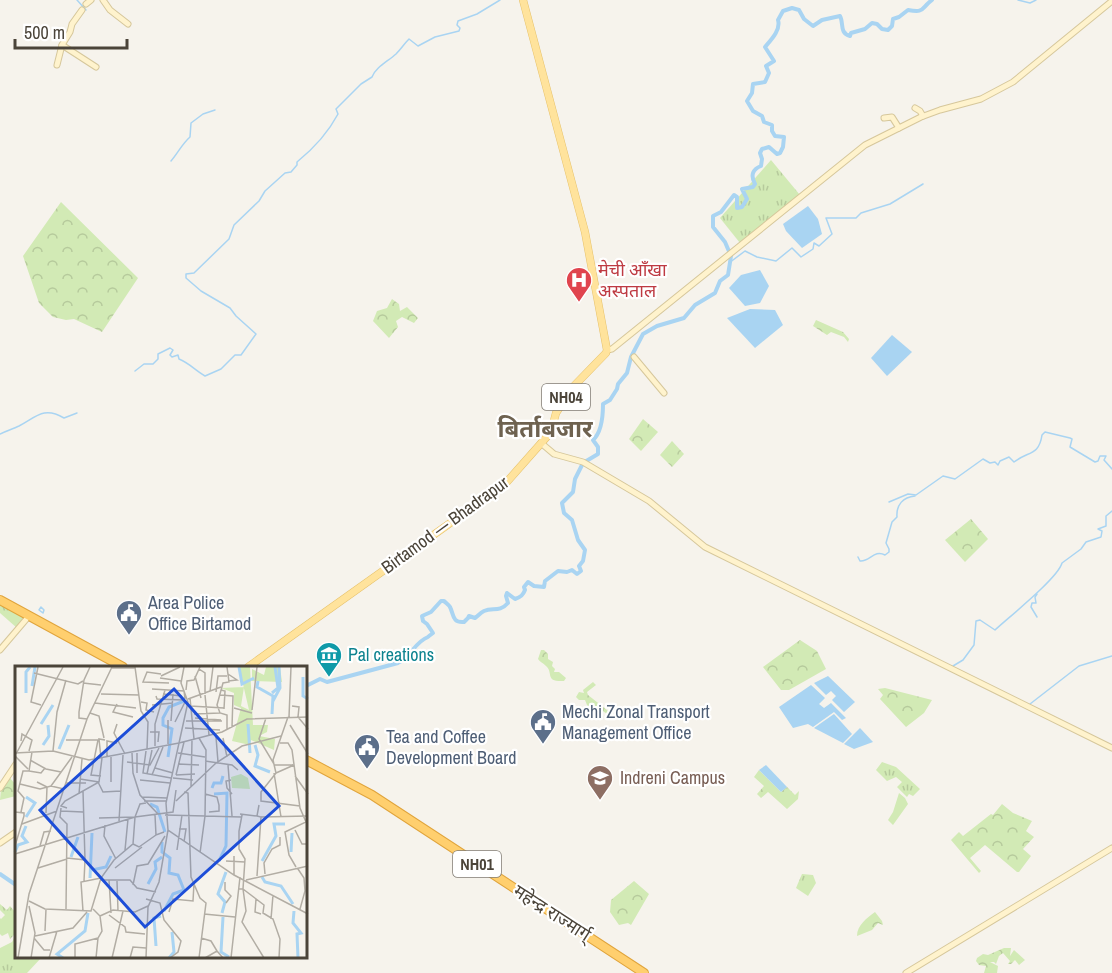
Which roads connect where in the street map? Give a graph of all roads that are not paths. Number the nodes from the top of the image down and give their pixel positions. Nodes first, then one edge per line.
1 (103, 0) edge
2 (523, 0) edge
3 (1112, 1) edge
4 (82, 10) dead end
5 (128, 24) dead end
6 (62, 45) junction
7 (57, 65) dead end
8 (96, 67) dead end
9 (915, 108) dead end
10 (923, 116) junction
11 (884, 118) dead end
12 (899, 128) junction
13 (608, 350) junction
14 (634, 357) dead end
15 (664, 393) dead end
16 (542, 443) junction
17 (0, 600) edge
18 (29, 616) junction
19 (0, 650) edge
20 (117, 663) edge
21 (251, 666) edge
22 (1112, 748) edge
23 (308, 761) edge
24 (15, 766) edge
25 (0, 788) edge
26 (15, 833) edge
27 (0, 843) edge
28 (1112, 848) edge
29 (644, 973) edge
30 (906, 973) edge

1 - 5 street
2 - 13 main road
3 - 10 street
4 - 6 street
6 - 7 street
6 - 8 street
9 - 10 street
10 - 12 street
11 - 12 street
12 - 13 street
13 - 16 main road, Birtamod — Bhadrapur / NH04
14 - 15 street
16 - 21 main road, Birtamod — Bhadrapur / NH04
16 - 22 street
17 - 18 highway
18 - 19 street
18 - 20 highway
23 - 29 highway, महेन्द्र राज्मार्ग् / NH01
24 - 25 street
26 - 27 street
28 - 30 street

